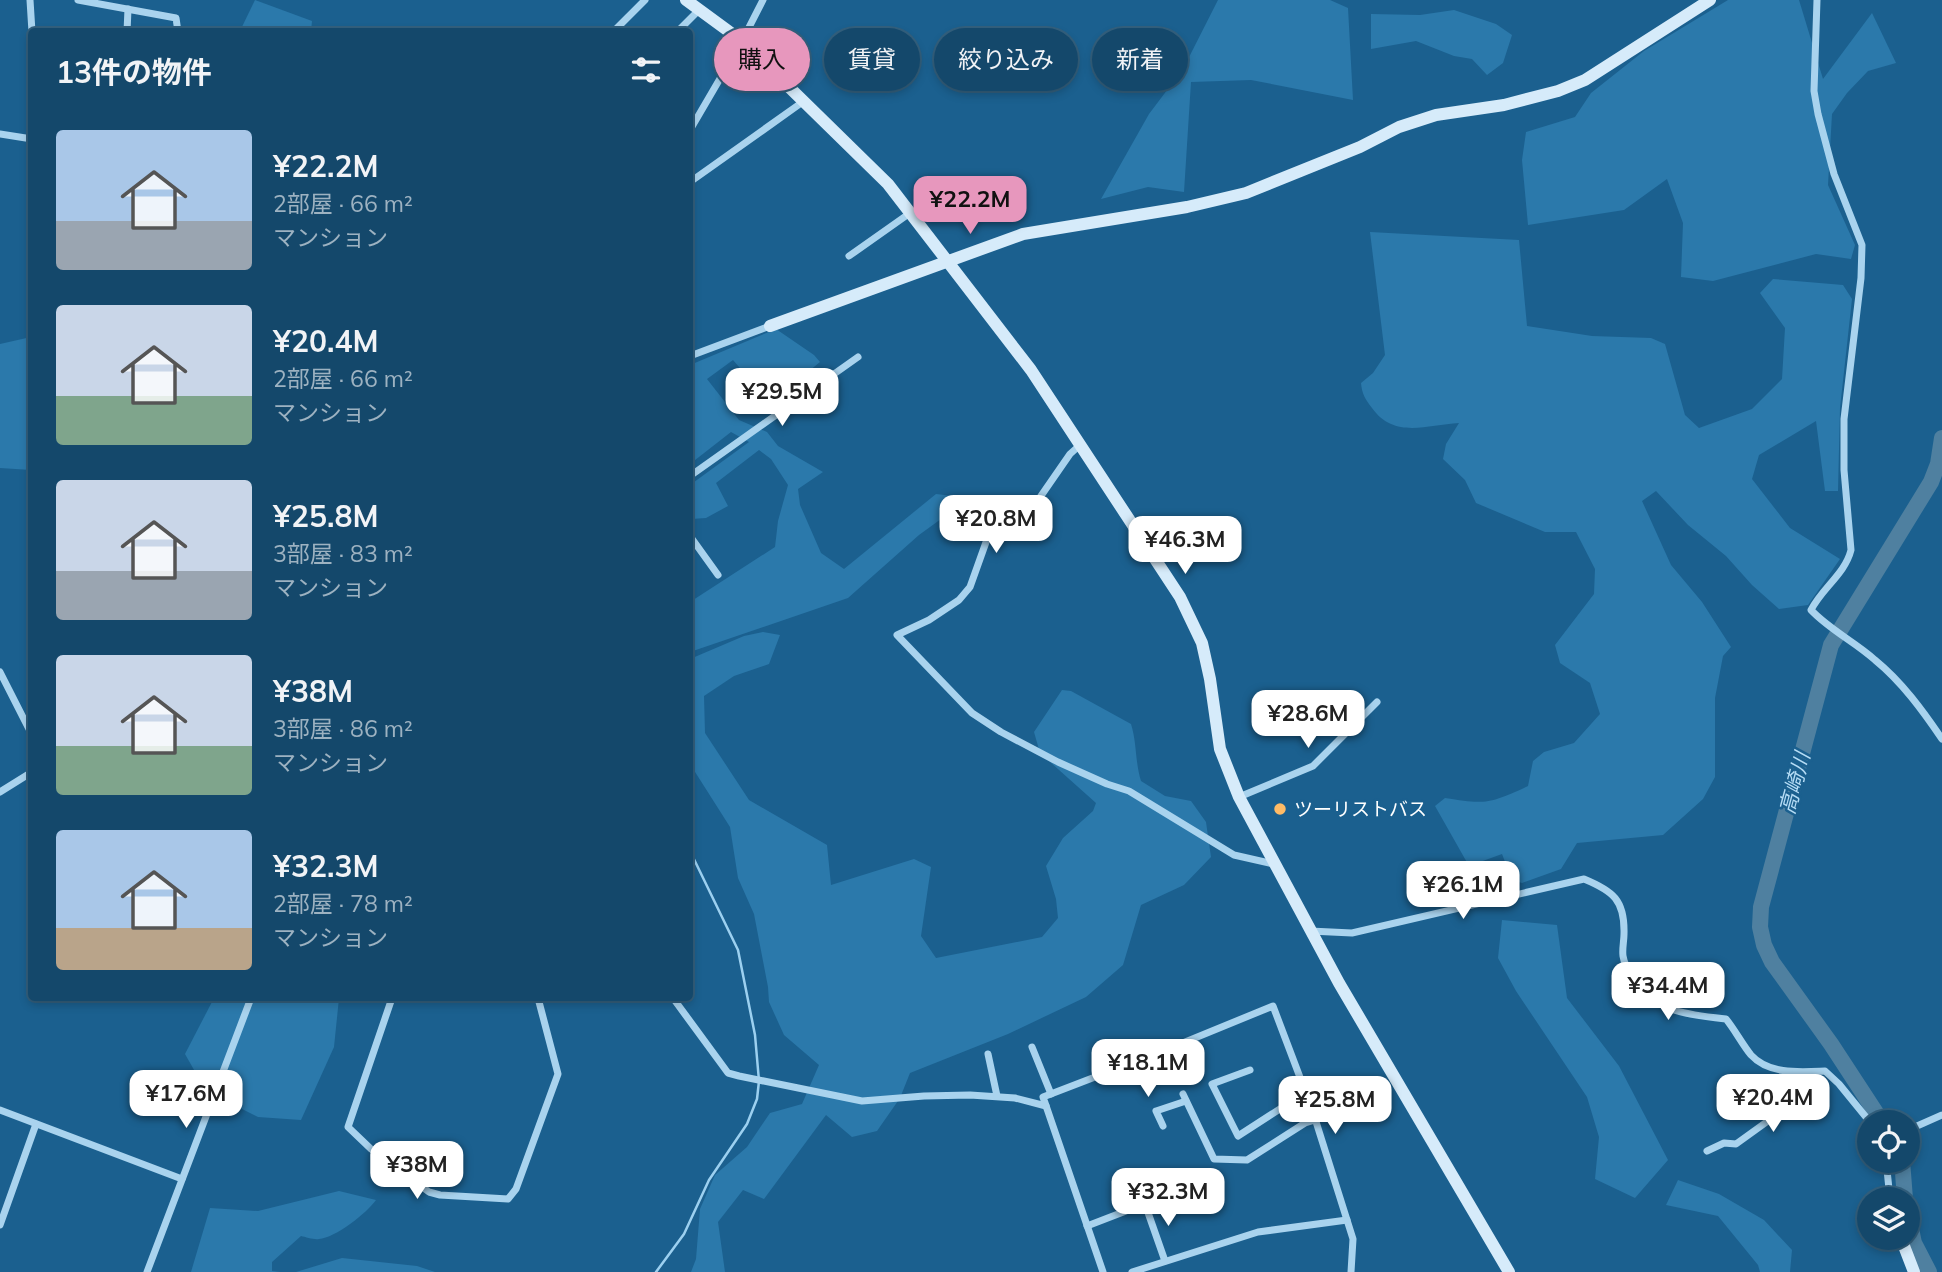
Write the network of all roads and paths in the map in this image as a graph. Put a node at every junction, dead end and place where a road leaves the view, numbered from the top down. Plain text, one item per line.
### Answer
1 (30, 0) edge
2 (78, 0) edge
3 (645, 0) edge
4 (686, 0) edge
5 (763, 0) edge
6 (1710, 0) edge
7 (1817, 0) edge
8 (128, 9) junction
9 (699, 9) junction
10 (32, 28) edge
11 (127, 28) edge
12 (177, 28) edge
13 (617, 28) edge
14 (681, 28) edge
15 (725, 28) edge
16 (749, 28) edge
17 (714, 89) edge
18 (794, 91) edge
19 (804, 101) junction
20 (693, 125) edge
21 (0, 134) edge
22 (28, 138) edge
23 (693, 180) edge
24 (910, 214) junction
25 (849, 256) dead end
26 (947, 262) junction
27 (770, 326) joint
28 (693, 355) edge
29 (858, 357) dead end
30 (1080, 445) junction
31 (693, 474) edge
32 (693, 549) edge
33 (718, 575) dead end
34 (0, 672) edge
35 (1377, 702) dead end
36 (28, 727) edge
37 (1942, 739) edge
38 (28, 774) edge
39 (0, 792) edge
40 (1239, 797) junction
41 (1275, 865) junction
42 (1310, 931) junction
43 (250, 1001) edge
44 (391, 1001) edge
45 (539, 1001) edge
46 (675, 1001) edge
47 (1032, 1047) dead end
48 (988, 1054) dead end
49 (1250, 1070) dead end
50 (1789, 1072) junction
51 (1306, 1092) junction
52 (1051, 1094) junction
53 (997, 1096) junction
54 (1046, 1106) junction
55 (0, 1110) edge
56 (1860, 1110) edge
57 (1942, 1115) edge
58 (1315, 1120) junction
59 (36, 1124) junction
60 (1920, 1125) edge
61 (1163, 1126) dead end
62 (1707, 1151) dead end
63 (182, 1179) junction
64 (1184, 1189) dead end
65 (1146, 1204) junction
66 (1347, 1220) junction
67 (0, 1225) edge
68 (1087, 1226) junction
69 (1906, 1250) edge
70 (1165, 1261) junction
71 (147, 1272) edge
72 (1103, 1272) edge
73 (1132, 1272) edge
74 (1350, 1272) edge
75 (1508, 1272) edge
76 (1914, 1272) edge

1 - 10 street
2 - 8 street
3 - 13 street
4 - 9 street
5 - 16 street
6 - 26 street
7 - 37 street
8 - 11 street
8 - 12 street
9 - 14 street
9 - 15 street
17 - 20 street
18 - 19 street
19 - 23 street
19 - 24 street
21 - 22 street
24 - 25 street
24 - 26 street
26 - 27 street
26 - 30 street
27 - 28 street
29 - 31 street
30 - 40 street
30 - 41 street
32 - 33 street
34 - 36 street
35 - 40 street
38 - 39 street
40 - 41 street
41 - 42 street
42 - 50 street
42 - 75 street
43 - 63 street
44 - 45 street
46 - 53 street
47 - 52 street
48 - 53 street
49 - 51 street
50 - 56 street
50 - 62 street
51 - 52 street
51 - 58 street
52 - 54 street
53 - 54 street
54 - 68 street
55 - 59 street
57 - 60 street
58 - 61 street
58 - 66 street
59 - 63 street
59 - 67 street
63 - 71 street
64 - 65 street
65 - 68 street
65 - 70 street
66 - 70 street
66 - 74 street
68 - 72 street
69 - 76 street
70 - 73 street

